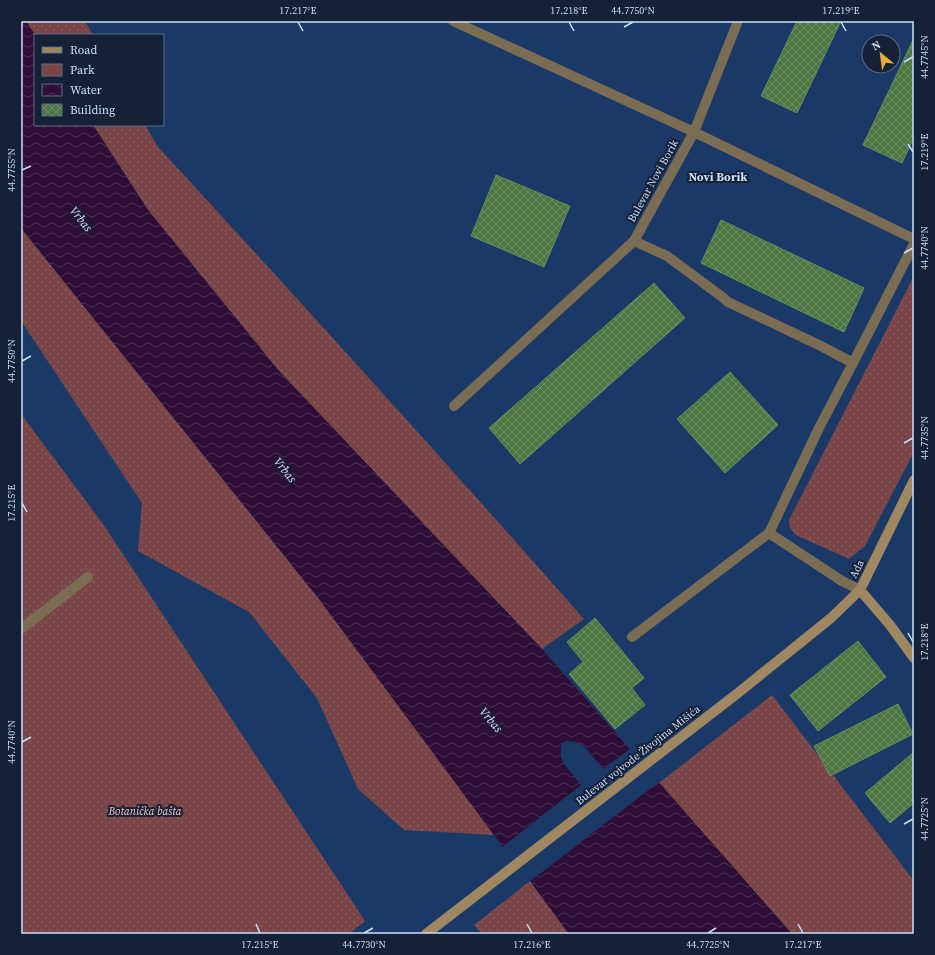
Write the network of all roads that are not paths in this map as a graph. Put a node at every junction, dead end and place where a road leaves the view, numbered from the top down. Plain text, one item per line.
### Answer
1 (453, 21) edge
2 (738, 21) edge
3 (694, 132) junction
4 (914, 240) edge
5 (634, 241) junction
6 (914, 244) edge
7 (854, 363) junction
8 (454, 406) dead end
9 (914, 480) edge
10 (769, 533) junction
11 (88, 577) dead end
12 (860, 590) junction
13 (21, 629) edge
14 (632, 637) dead end
15 (914, 658) edge
16 (426, 934) edge

1 - 3 street
2 - 3 street, Bulevar Novi Borik
3 - 4 street
3 - 5 street, Bulevar Novi Borik
5 - 7 street
5 - 8 street, Bulevar Novi Borik
6 - 7 street
7 - 10 street
9 - 12 street, Ada
10 - 12 street
10 - 14 street
11 - 13 street
12 - 15 street, Ada
12 - 16 street, Bulevar vojvode Živojina Mišića

